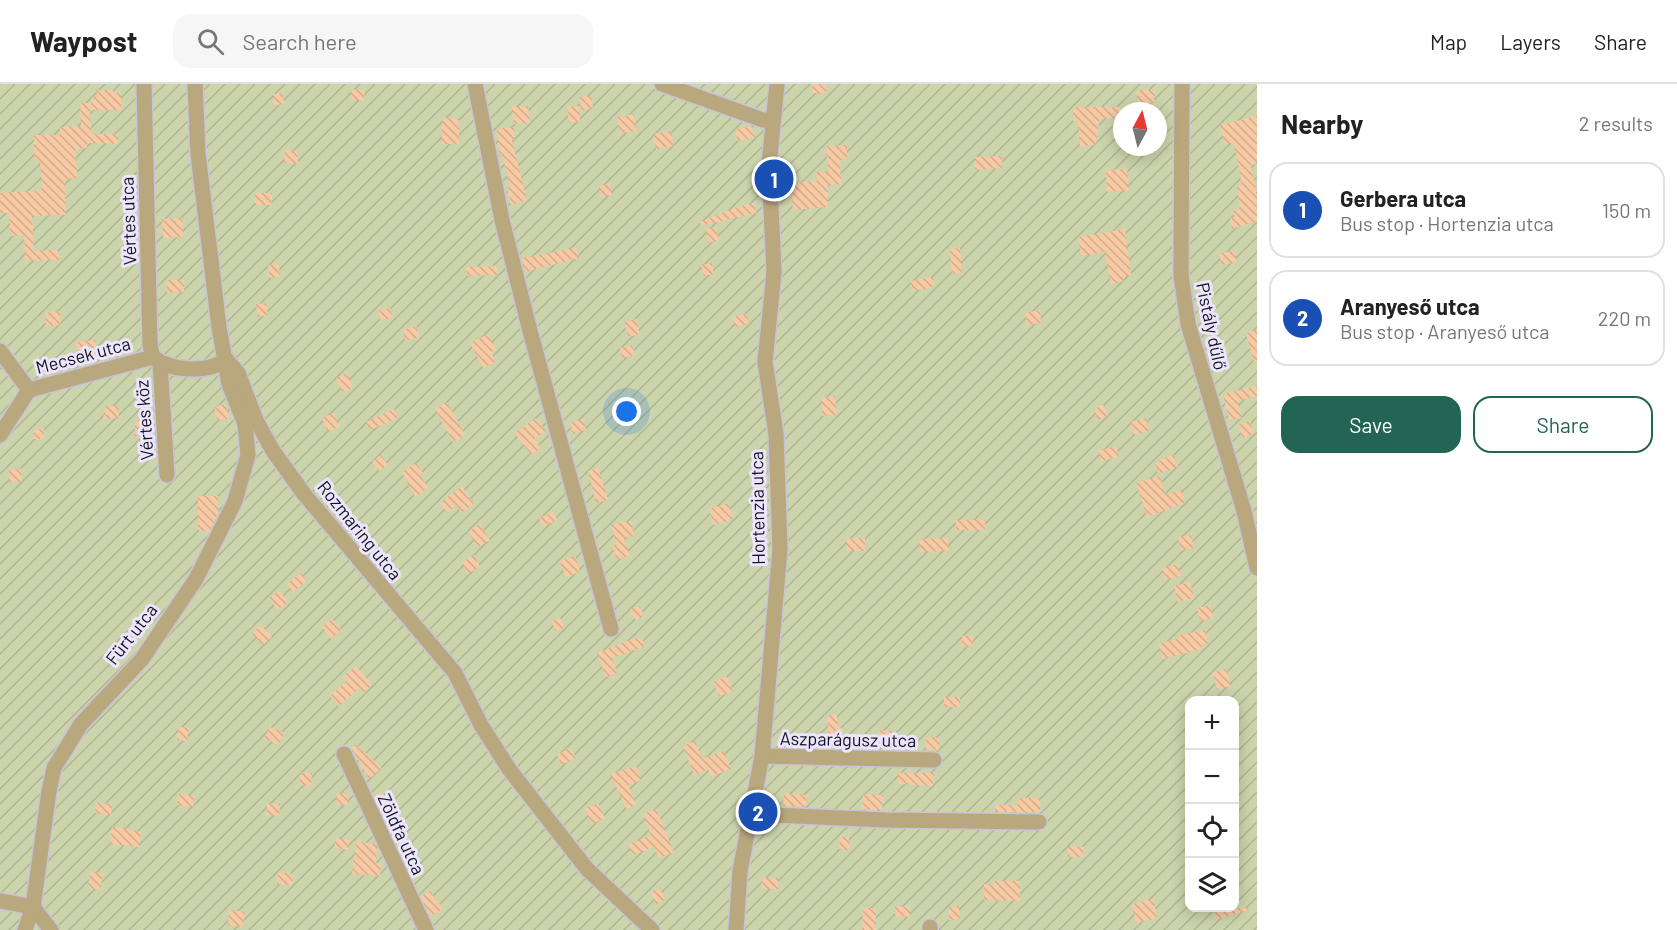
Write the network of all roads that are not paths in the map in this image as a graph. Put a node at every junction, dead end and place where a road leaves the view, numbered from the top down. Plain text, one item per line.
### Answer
1 (144, 84) edge
2 (195, 84) edge
3 (475, 84) edge
4 (662, 84) edge
5 (777, 84) edge
6 (1182, 84) edge
7 (773, 120) junction
8 (0, 351) edge
9 (226, 359) junction
10 (157, 360) junction
11 (29, 390) junction
12 (0, 435) edge
13 (167, 475) dead end
14 (1257, 568) edge
15 (611, 629) dead end
16 (344, 754) dead end
17 (762, 756) junction
18 (934, 760) dead end
19 (752, 814) junction
20 (1039, 822) dead end
21 (0, 901) edge
22 (33, 907) junction
23 (25, 930) edge
24 (51, 930) edge
25 (426, 930) edge
26 (652, 930) edge
27 (736, 930) edge

1 - 10 street, Vértes utca
2 - 9 street, Rozmaring utca
3 - 15 street
4 - 7 street
5 - 7 street, Hortenzia utca
6 - 14 street, Pistály dűlő
7 - 17 street, Hortenzia utca
8 - 11 street, Mecsek utca
9 - 10 street, Mecsek utca
9 - 22 street, Fürt utca
9 - 26 street, Rozmaring utca
10 - 11 street, Mecsek utca
10 - 13 street, Vértes köz
11 - 12 street
16 - 25 street, Zöldfa utca
17 - 18 street, Aszparágusz utca
17 - 19 street, Hortenzia utca
19 - 20 street
19 - 27 street, Hortenzia utca
21 - 22 street
22 - 23 street, Fürt utca
22 - 24 street

